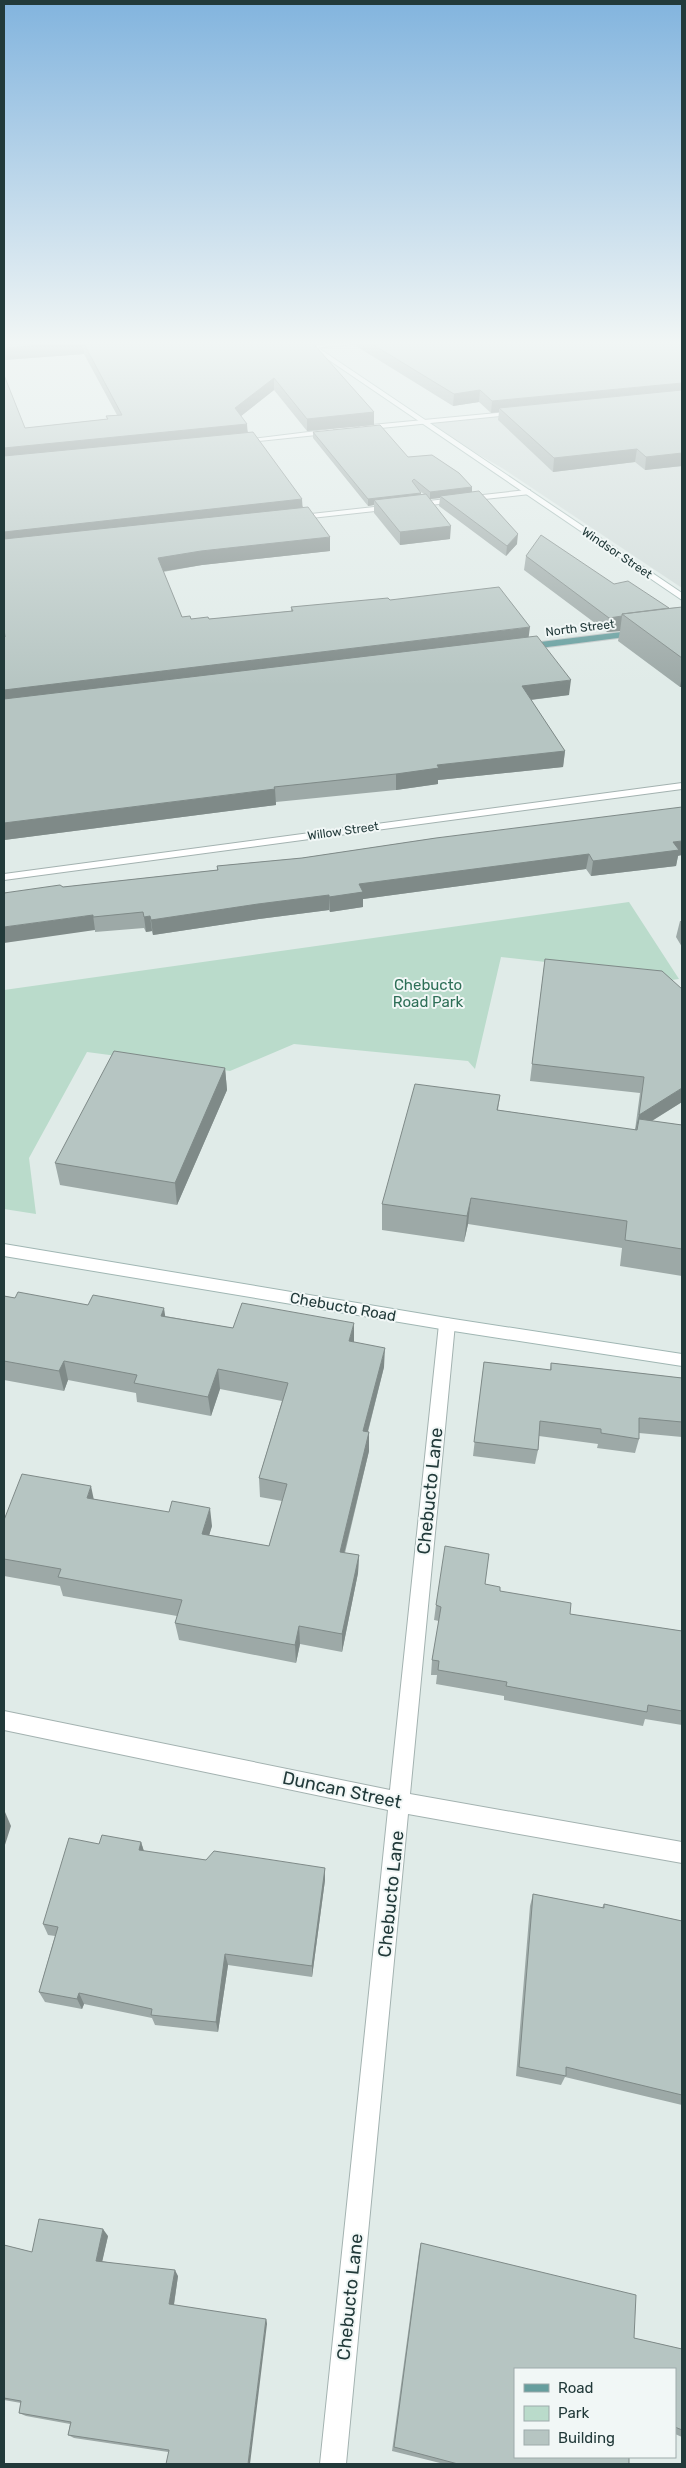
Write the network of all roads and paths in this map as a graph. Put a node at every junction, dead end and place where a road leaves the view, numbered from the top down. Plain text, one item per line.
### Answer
1 (473, 456) edge
2 (527, 492) junction
3 (280, 519) edge
4 (682, 597) edge
5 (653, 632) edge
6 (515, 648) edge
7 (682, 786) edge
8 (4, 877) edge
9 (4, 1250) edge
10 (448, 1324) junction
11 (682, 1360) edge
12 (4, 1720) edge
13 (400, 1802) junction
14 (682, 1853) edge
15 (333, 2464) edge

1 - 2 street, Windsor Street
2 - 3 street
2 - 4 street, Windsor Street
5 - 6 main road, North Street
7 - 8 street, Willow Street
9 - 10 street, Chebucto Road
10 - 11 street, Chebucto Road
10 - 13 street, Chebucto Lane
12 - 13 street, Duncan Street
13 - 14 street, Duncan Street
13 - 15 street, Chebucto Lane

